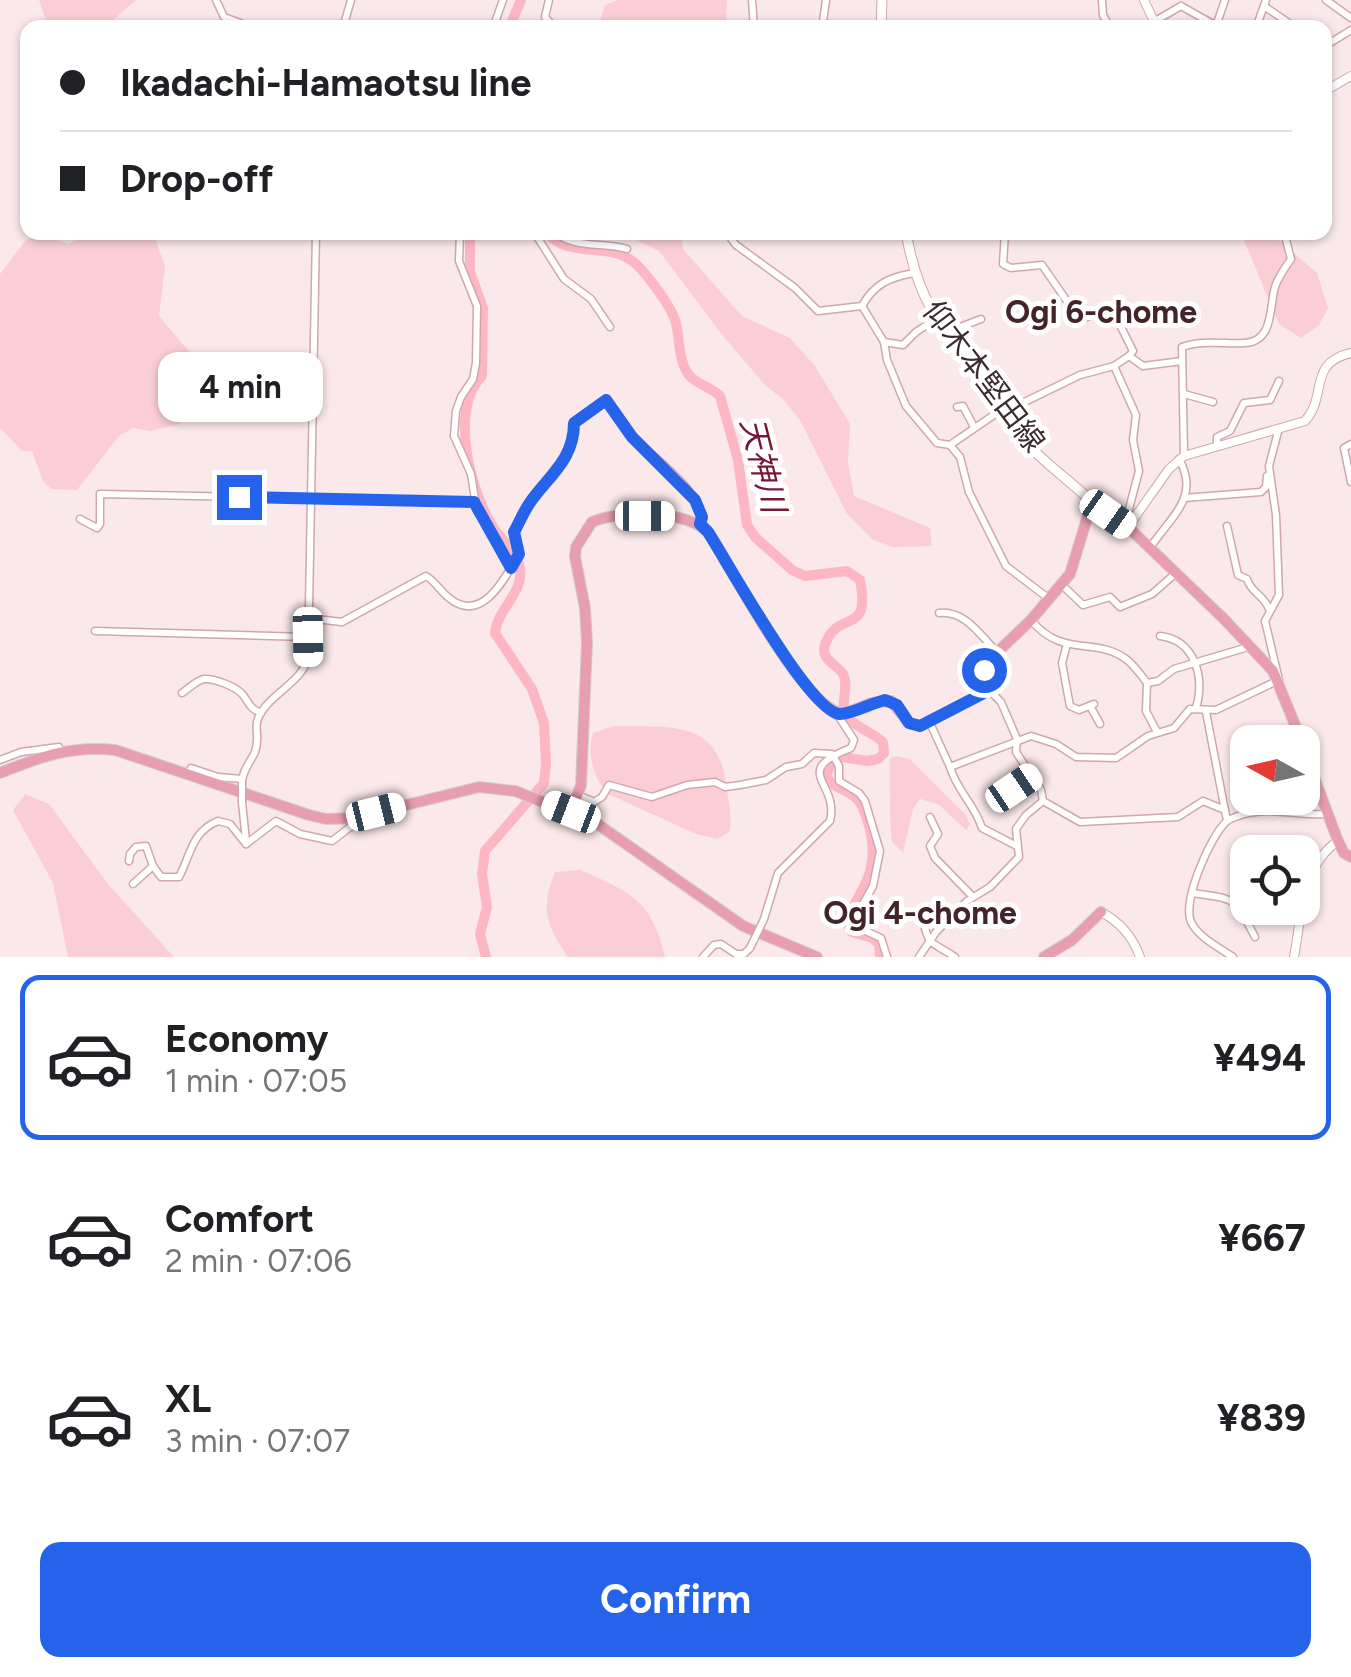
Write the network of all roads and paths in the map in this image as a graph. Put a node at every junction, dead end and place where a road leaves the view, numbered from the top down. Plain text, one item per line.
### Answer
1 (216, 0) edge
2 (1326, 0) edge
3 (1181, 3) edge
4 (1265, 3) edge
5 (1351, 18) edge
6 (232, 20) edge
7 (1158, 20) edge
8 (1208, 20) edge
9 (1286, 20) edge
10 (316, 240) edge
11 (459, 240) edge
12 (539, 240) edge
13 (567, 240) edge
14 (732, 240) edge
15 (908, 240) edge
16 (1004, 240) edge
17 (1286, 240) edge
18 (627, 250) dead end
19 (914, 273) junction
20 (862, 306) junction
21 (936, 319) junction
22 (981, 320) dead end
23 (610, 327) dead end
24 (946, 332) junction
25 (884, 342) junction
26 (1351, 353) edge
27 (1129, 356) junction
28 (1182, 361) junction
29 (1114, 366) junction
30 (1279, 381) dead end
31 (1184, 394) junction
32 (1213, 402) dead end
33 (957, 406) dead end
34 (1005, 409) junction
35 (974, 427) junction
36 (1278, 428) junction
37 (1351, 444) edge
38 (950, 446) junction
39 (1217, 446) junction
40 (1182, 457) junction
41 (1269, 472) junction
42 (1351, 482) edge
43 (309, 498) junction
44 (1184, 498) junction
45 (474, 502) junction
46 (1092, 502) junction
47 (80, 519) dead end
48 (700, 524) junction
49 (1126, 526) junction
50 (1227, 526) dead end
51 (1150, 548) junction
52 (511, 568) junction
53 (1176, 573) junction
54 (1062, 584) junction
55 (1049, 599) junction
56 (1269, 610) junction
57 (939, 612) dead end
58 (308, 618) junction
59 (1031, 620) junction
60 (95, 631) dead end
61 (1160, 636) dead end
62 (308, 637) junction
63 (1067, 644) junction
64 (1249, 646) junction
65 (997, 652) junction
66 (1198, 663) junction
67 (1279, 680) junction
68 (1147, 683) junction
69 (987, 688) junction
70 (182, 693) dead end
71 (1196, 708) junction
72 (261, 712) junction
73 (1206, 712) junction
74 (840, 714) junction
75 (930, 723) junction
76 (1100, 724) dead end
77 (1295, 725) edge
78 (1157, 732) junction
79 (1017, 744) junction
80 (60, 750) junction
81 (833, 755) junction
82 (0, 760) edge
83 (950, 767) junction
84 (0, 774) edge
85 (188, 774) junction
86 (1031, 777) junction
87 (242, 781) junction
88 (1014, 788) dead end
89 (1320, 792) edge
90 (578, 795) junction
91 (1043, 801) junction
92 (1224, 810) junction
93 (376, 812) junction
94 (571, 812) junction
95 (1328, 814) junction
96 (930, 817) dead end
97 (1227, 822) junction
98 (1338, 841) junction
99 (246, 844) junction
100 (1020, 851) junction
101 (1349, 858) edge
102 (129, 862) dead end
103 (153, 866) junction
104 (134, 884) dead end
105 (1192, 894) junction
106 (973, 897) junction
107 (1102, 912) joint
108 (921, 914) dead end
109 (1255, 937) dead end
110 (930, 944) junction
111 (703, 957) edge
112 (817, 957) edge
113 (887, 957) edge
114 (920, 957) edge
115 (955, 957) edge
116 (1044, 957) edge
117 (1140, 957) edge
118 (1234, 957) edge
119 (1294, 957) edge

1 - 6 street
2 - 5 street
3 - 7 street
3 - 8 street
4 - 9 street
10 - 43 street
11 - 45 street
12 - 23 street
13 - 18 street
14 - 20 street
15 - 19 main road, 仰木本堅田線
16 - 27 street
17 - 28 street
19 - 20 street
19 - 21 main road, 仰木本堅田線
20 - 25 street
21 - 24 main road, 仰木本堅田線
21 - 25 street
22 - 24 street
24 - 34 main road, 仰木本堅田線
25 - 38 street
26 - 36 street
27 - 28 street
27 - 29 street
28 - 31 street
29 - 34 street
29 - 49 street
30 - 39 street
31 - 32 street
31 - 40 street
33 - 35 street
34 - 35 street
34 - 46 main road, 仰木本堅田線
35 - 38 street
36 - 39 street
36 - 41 street
37 - 42 street
38 - 55 street
39 - 40 street
40 - 44 street
40 - 49 street
41 - 44 street
41 - 56 street
43 - 45 street
43 - 47 street
43 - 58 street
44 - 51 street
45 - 52 street
46 - 49 main road
46 - 54 main road
48 - 52 street
48 - 74 main road
48 - 90 main road
49 - 51 main road
50 - 56 street
51 - 53 main road
52 - 58 street
53 - 54 street
53 - 64 main road
54 - 55 main road
55 - 59 main road
56 - 67 street
57 - 65 street
58 - 62 street
59 - 63 street
59 - 65 main road
60 - 62 street
61 - 66 street
62 - 72 street
63 - 68 street
63 - 76 street
64 - 66 street
64 - 67 main road
65 - 69 main road
66 - 68 street
66 - 71 street
67 - 73 street
67 - 77 main road
68 - 78 street
69 - 75 main road
69 - 79 street
70 - 72 street
71 - 73 street
71 - 78 street
72 - 87 street
73 - 92 street
74 - 75 main road
74 - 81 street
75 - 83 street
78 - 79 street
79 - 83 street
79 - 86 street
80 - 82 street
80 - 84 main road
80 - 85 main road
81 - 90 street
81 - 111 street, bridge
81 - 113 street
83 - 100 street
85 - 87 street
85 - 93 main road
86 - 88 street
86 - 91 street
87 - 99 street, bridge
89 - 95 main road
90 - 94 main road
91 - 92 street
91 - 100 street
92 - 97 street
93 - 94 main road
93 - 99 street
94 - 112 main road
95 - 97 street
95 - 98 main road
96 - 106 street
97 - 105 street
98 - 101 main road
98 - 119 street
99 - 103 street
100 - 106 street
102 - 103 street
103 - 104 street
105 - 109 street
105 - 118 street
106 - 110 street
107 - 116 main road
107 - 117 street
108 - 110 street
110 - 114 street
110 - 115 street

